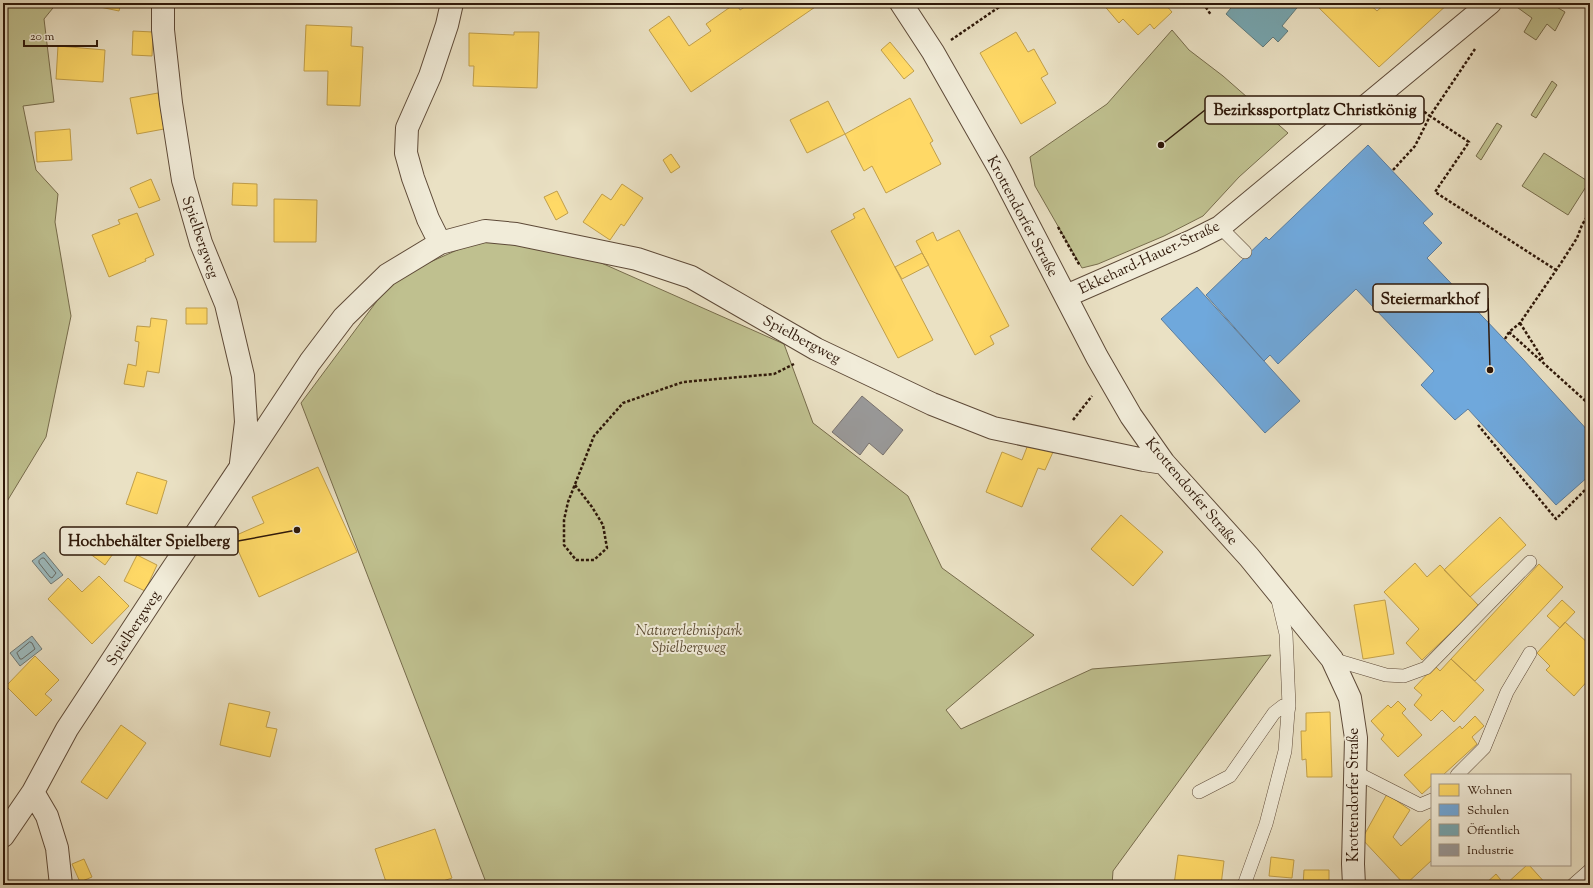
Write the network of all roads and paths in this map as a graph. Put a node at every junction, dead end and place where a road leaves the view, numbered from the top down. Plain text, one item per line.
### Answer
1 (163, 3) edge
2 (452, 3) edge
3 (900, 3) edge
4 (1005, 3) edge
5 (1203, 3) edge
6 (1490, 3) edge
7 (1211, 15) dead end
8 (947, 34) dead end
9 (951, 40) junction
10 (954, 45) dead end
11 (1475, 49) dead end
12 (933, 52) junction
13 (1389, 88) junction
14 (1430, 116) junction
15 (1393, 170) dead end
16 (1590, 212) edge
17 (1054, 220) dead end
18 (1220, 227) junction
19 (440, 243) junction
20 (1245, 252) dead end
21 (1082, 268) dead end
22 (1556, 270) junction
23 (1066, 296) junction
24 (1520, 323) junction
25 (1509, 332) junction
26 (1505, 339) dead end
27 (798, 362) dead end
28 (1546, 365) junction
29 (1106, 373) junction
30 (1590, 405) edge
31 (1478, 425) dead end
32 (1054, 440) junction
33 (1164, 462) junction
34 (240, 468) junction
35 (575, 485) junction
36 (1590, 485) edge
37 (1530, 562) dead end
38 (1275, 588) junction
39 (1530, 653) dead end
40 (1332, 659) junction
41 (1289, 706) junction
42 (1355, 772) junction
43 (1459, 774) edge
44 (32, 792) junction
45 (1199, 792) dead end
46 (1431, 800) edge
47 (3, 836) edge
48 (1590, 870) edge
49 (61, 885) edge
50 (1244, 885) edge
51 (1354, 885) edge
52 (1573, 885) edge

1 - 34 street, Spielbergweg
2 - 19 street
3 - 12 street, Krottendorfer Straße
4 - 9 path
5 - 7 path
6 - 13 street, Ekkehard-Hauer-Straße
8 - 9 path
9 - 10 path
9 - 12 path
11 - 14 path
12 - 23 street, Krottendorfer Straße
13 - 14 path
13 - 18 street, Ekkehard-Hauer-Straße
14 - 15 path
14 - 22 path
16 - 22 path
17 - 21 path
18 - 20 lane
18 - 23 street, Ekkehard-Hauer-Straße
19 - 32 street, Spielbergweg
19 - 34 street, Spielbergweg
22 - 24 path
23 - 29 street, Krottendorfer Straße
24 - 25 path
24 - 28 path
25 - 26 path
25 - 28 path
27 - 35 path
28 - 30 path
29 - 32 path
29 - 33 street, Krottendorfer Straße
31 - 36 path
32 - 33 street, Spielbergweg
33 - 38 street, Krottendorfer Straße
34 - 44 street, Spielbergweg
35 - 35 path
37 - 40 lane
38 - 40 street, Krottendorfer Straße
38 - 41 lane
39 - 43 lane
40 - 42 street, Krottendorfer Straße
41 - 45 lane
41 - 50 lane
42 - 46 lane
42 - 51 street, Krottendorfer Straße
44 - 47 street, Spielbergweg
44 - 49 street
48 - 52 lane

